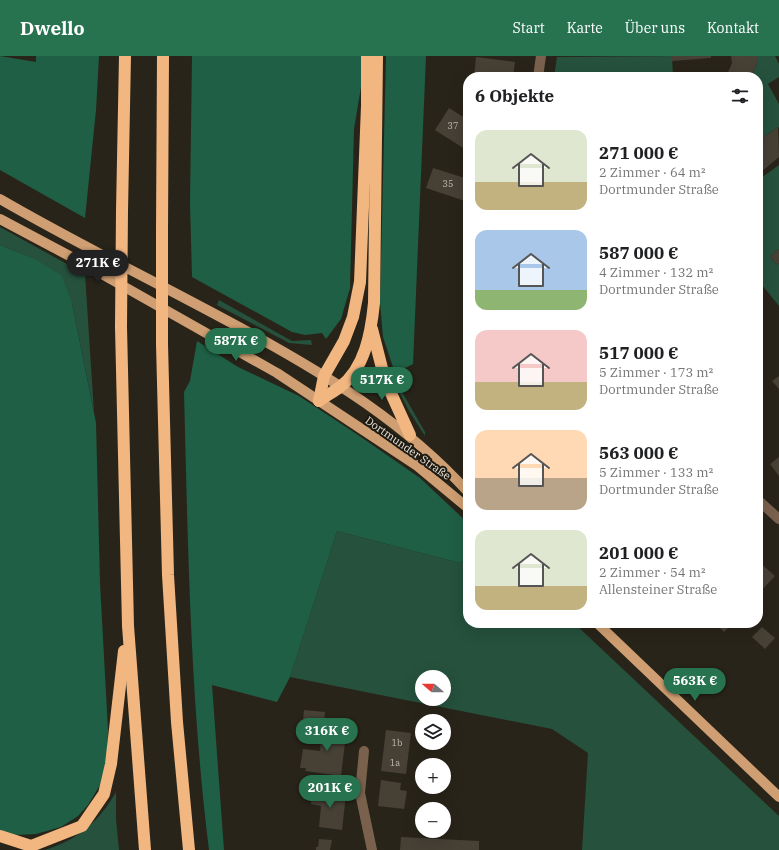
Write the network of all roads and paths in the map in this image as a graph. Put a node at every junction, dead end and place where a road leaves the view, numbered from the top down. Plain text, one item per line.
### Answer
1 (125, 56) edge
2 (163, 56) edge
3 (367, 56) edge
4 (377, 56) edge
5 (541, 56) edge
6 (539, 72) edge
7 (0, 199) edge
8 (0, 219) edge
9 (372, 329) junction
10 (324, 376) junction
11 (341, 387) junction
12 (319, 401) junction
13 (410, 435) junction
14 (463, 487) edge
15 (463, 504) edge
16 (763, 505) edge
17 (779, 519) edge
18 (128, 626) junction
19 (602, 628) edge
20 (364, 751) dead end
21 (779, 797) edge
22 (0, 836) edge
23 (145, 850) edge
24 (189, 850) edge
25 (372, 850) edge

1 - 18 highway, bridge
2 - 24 highway, bridge
3 - 10 highway
4 - 9 highway
5 - 6 street
7 - 10 main road, Dortmunder Straße
8 - 12 main road, Dortmunder Straße
9 - 11 highway
9 - 13 highway
10 - 11 main road, Dortmunder Straße
10 - 12 highway
11 - 12 highway
11 - 13 main road, Dortmunder Straße
12 - 15 main road, Dortmunder Straße
13 - 14 main road, Dortmunder Straße
16 - 17 street
18 - 22 highway
18 - 23 highway
19 - 21 main road
20 - 25 street

